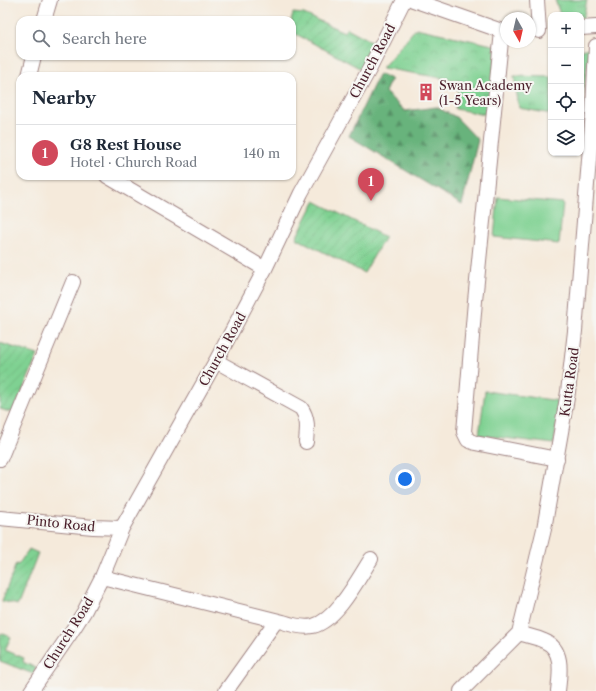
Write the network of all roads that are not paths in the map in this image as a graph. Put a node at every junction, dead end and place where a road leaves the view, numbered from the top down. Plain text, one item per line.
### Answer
1 (50, 0) edge
2 (404, 0) edge
3 (413, 0) edge
4 (537, 0) edge
5 (45, 16) edge
6 (596, 27) edge
7 (584, 28) edge
8 (500, 30) edge
9 (540, 31) edge
10 (596, 46) edge
11 (502, 48) edge
12 (33, 60) edge
13 (29, 72) edge
14 (119, 180) edge
15 (265, 269) junction
16 (73, 282) dead end
17 (216, 361) junction
18 (306, 442) dead end
19 (0, 459) edge
20 (557, 459) junction
21 (0, 518) edge
22 (122, 528) junction
23 (371, 559) dead end
24 (102, 577) junction
25 (276, 621) junction
26 (519, 633) junction
27 (31, 691) edge
28 (226, 691) edge
29 (462, 691) edge
30 (558, 691) edge

1 - 5 street
2 - 15 street, Church Road
3 - 8 street
4 - 9 street
6 - 7 street
10 - 20 street, Kutta Road
11 - 20 street
12 - 13 street
14 - 15 street
15 - 17 street, Church Road
16 - 19 street
17 - 18 street
17 - 22 street, Church Road
20 - 26 street, Kutta Road
21 - 22 street, Pinto Road
22 - 24 street, Church Road
23 - 25 street
24 - 25 street
24 - 27 street, Church Road
25 - 28 street
26 - 29 street
26 - 30 street

